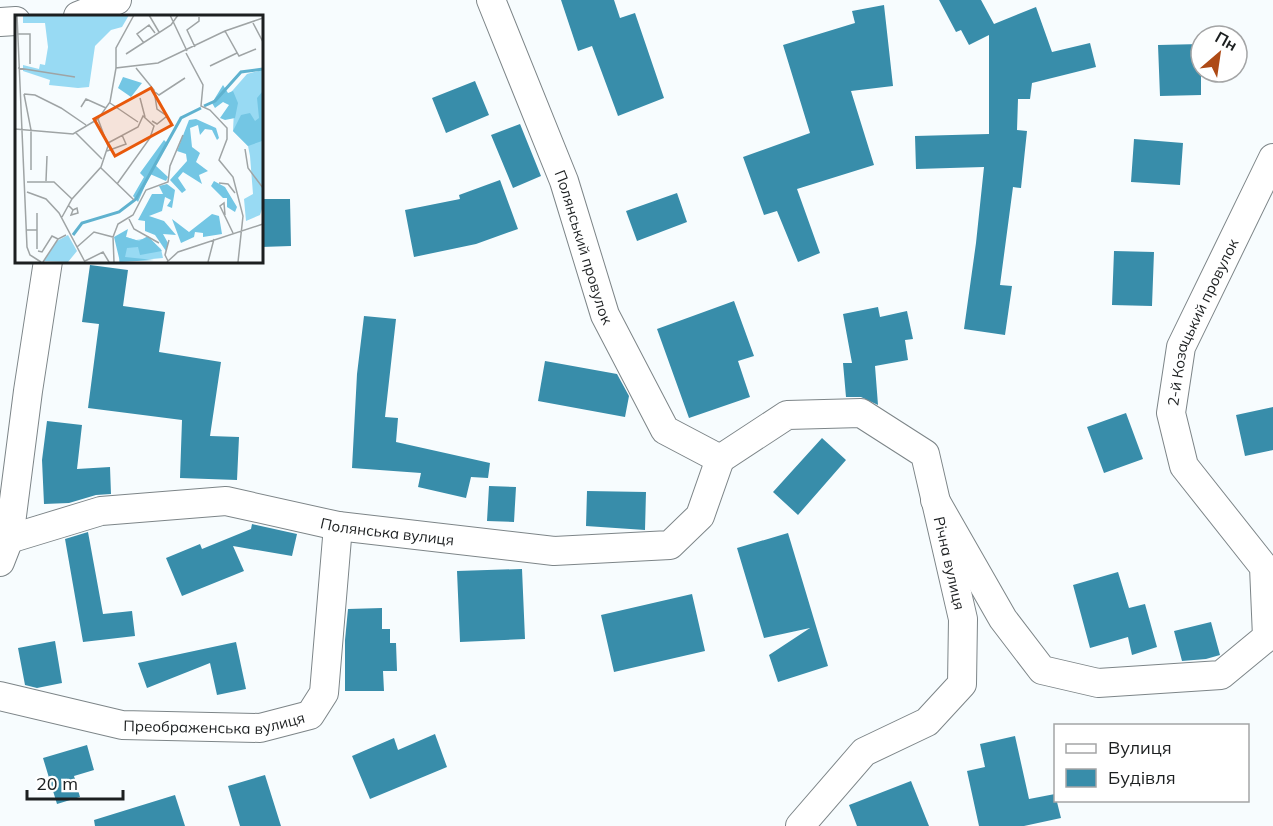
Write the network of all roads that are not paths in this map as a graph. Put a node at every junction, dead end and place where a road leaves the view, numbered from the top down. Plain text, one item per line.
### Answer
1 (117, 0) edge
2 (491, 0) edge
3 (80, 15) edge
4 (15, 21) edge
5 (0, 22) edge
6 (1273, 158) edge
7 (48, 262) edge
8 (720, 459) junction
9 (935, 500) junction
10 (338, 526) junction
11 (4, 550) edge
12 (0, 696) edge
13 (800, 826) edge

1 - 3 street
2 - 8 street, Полянський провулок
4 - 5 street
6 - 9 street, 2-й Козацький провулок
7 - 11 street
8 - 9 street, Річна вулиця
8 - 10 street, Полянська вулиця
9 - 13 street, Річна вулиця
10 - 11 street, Полянська вулиця
10 - 12 street, Преображенська вулиця

